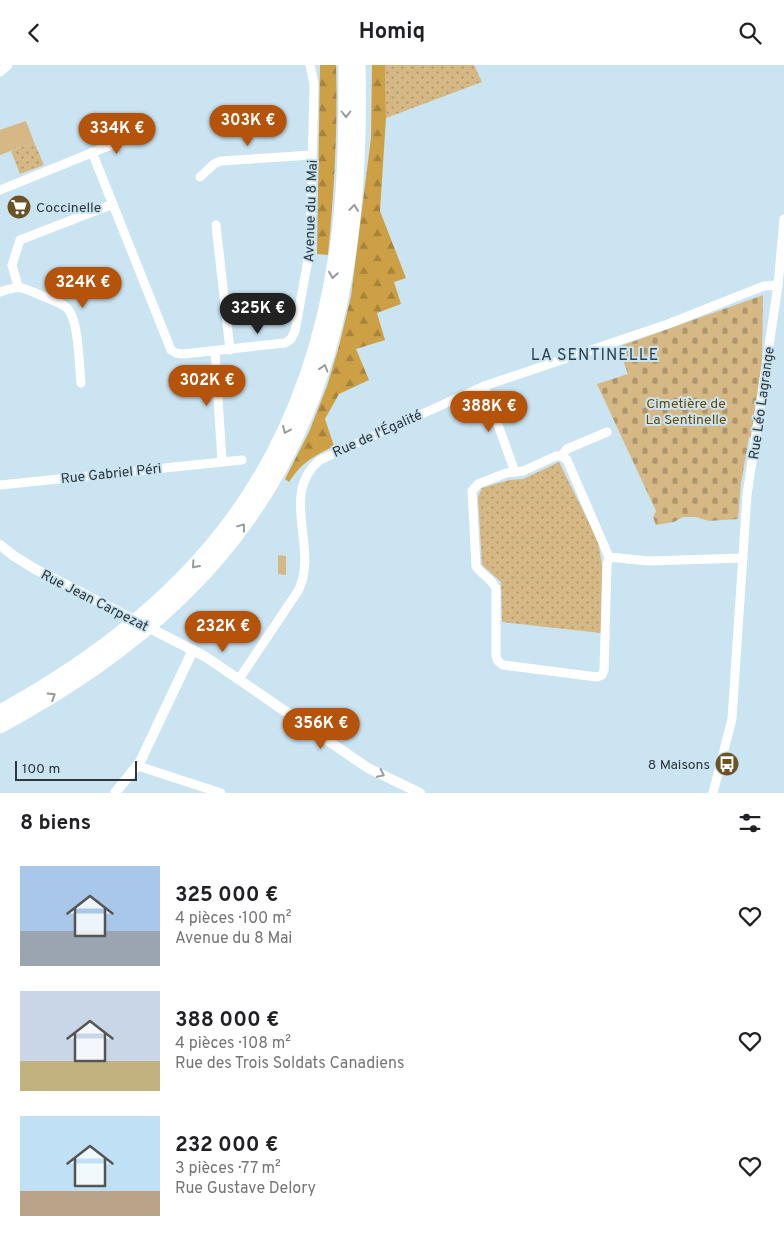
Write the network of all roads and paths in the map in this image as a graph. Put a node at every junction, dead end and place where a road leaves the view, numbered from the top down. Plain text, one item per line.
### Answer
1 (8, 65) edge
2 (310, 65) edge
3 (346, 65) edge
4 (360, 65) edge
5 (0, 72) edge
6 (132, 136) dead end
7 (92, 152) junction
8 (312, 155) junction
9 (200, 177) dead end
10 (0, 190) edge
11 (113, 204) junction
12 (784, 219) edge
13 (216, 225) dead end
14 (780, 282) edge
15 (18, 287) junction
16 (0, 292) edge
17 (230, 350) junction
18 (215, 351) junction
19 (81, 383) dead end
20 (484, 386) junction
21 (607, 432) dead end
22 (561, 456) junction
23 (242, 460) dead end
24 (222, 461) junction
25 (515, 472) junction
26 (0, 485) edge
27 (0, 545) edge
28 (609, 557) junction
29 (743, 558) junction
30 (162, 606) junction
31 (120, 642) junction
32 (193, 650) junction
33 (239, 679) junction
34 (0, 712) edge
35 (0, 726) edge
36 (138, 766) junction
37 (115, 793) edge
38 (221, 793) edge
39 (420, 793) edge
40 (714, 793) edge

1 - 5 street
2 - 8 street, Avenue du 8 Mai
3 -> 30 highway
30 -> 4 highway
6 - 7 street
7 - 10 street
7 - 11 street, Avenue du 8 Mai
8 - 9 street
8 - 17 street, Avenue du 8 Mai
11 - 15 street
11 - 18 street, Avenue du 8 Mai
12 - 14 street, Rue Léo Lagrange
13 - 17 street
14 - 20 street, Rue de l'Égalité
14 - 29 street, Rue Léo Lagrange
15 - 16 street
15 - 19 street
17 - 18 street, Avenue du 8 Mai
18 - 24 street
20 - 25 street
20 - 33 street, Rue de l'Égalité
21 - 22 street
22 - 25 street
22 - 28 street
23 - 24 street, Rue Gabriel Péri
24 - 26 street, Rue Gabriel Péri
25 - 28 street
27 - 32 street, Rue Jean Carpezat
28 - 29 street
29 - 40 street, Rue Léo Lagrange
30 - 31 highway
31 - 34 highway
35 -> 31 highway
32 - 33 street, Rue Jean Carpezat
32 - 36 street
33 -> 39 street, Rue Jean Carpezat
36 - 37 street
36 - 38 street

